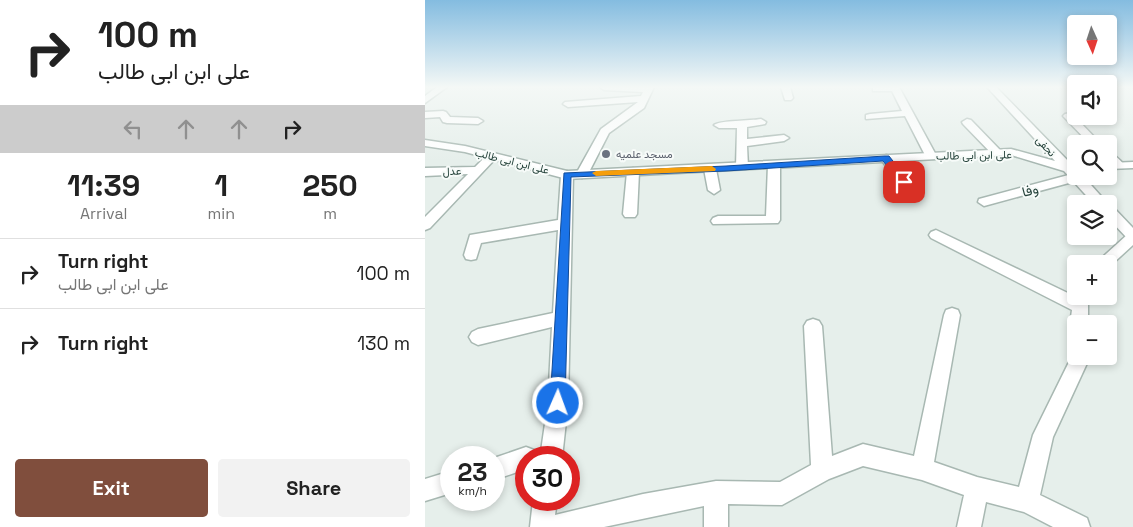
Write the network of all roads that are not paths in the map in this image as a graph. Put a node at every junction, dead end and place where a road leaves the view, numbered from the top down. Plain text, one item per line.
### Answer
1 (633, 112) edge
2 (1014, 112) edge
3 (907, 113) joint
4 (425, 114) edge
5 (870, 117) dead end
6 (478, 121) dead end
7 (761, 122) dead end
8 (967, 122) dead end
9 (719, 125) dead end
10 (743, 125) junction
11 (1077, 125) edge
12 (1088, 135) edge
13 (784, 138) dead end
14 (425, 143) edge
15 (742, 144) junction
16 (997, 153) junction
17 (930, 155) junction
18 (492, 156) junction
19 (885, 158) junction
20 (774, 165) junction
21 (1067, 165) edge
22 (1133, 165) edge
23 (1117, 166) edge
24 (742, 167) junction
25 (710, 169) junction
26 (1067, 169) edge
27 (478, 170) junction
28 (425, 172) edge
29 (633, 172) junction
30 (1067, 173) edge
31 (575, 174) junction
32 (904, 182) dead end
33 (1085, 185) edge
34 (714, 190) dead end
35 (1094, 195) edge
36 (985, 202) dead end
37 (630, 214) dead end
38 (1117, 220) edge
39 (718, 221) dead end
40 (565, 224) junction
41 (425, 225) edge
42 (936, 235) dead end
43 (1133, 237) edge
44 (471, 255) dead end
45 (1112, 255) edge
46 (1067, 295) edge
47 (952, 315) dead end
48 (561, 318) junction
49 (813, 326) dead end
50 (478, 337) dead end
51 (1077, 365) edge
52 (552, 446) edge
53 (922, 469) junction
54 (822, 471) junction
55 (440, 485) edge
56 (977, 488) junction
57 (425, 490) edge
58 (716, 492) junction
59 (1027, 501) junction
60 (543, 511) edge
61 (541, 527) edge
62 (554, 527) edge
63 (716, 527) edge
64 (969, 527) edge
65 (1078, 527) edge

1 - 31 street
2 - 21 street, نجفی
3 - 5 street
3 - 17 street
4 - 6 street
7 - 10 street
8 - 16 street
9 - 10 street
10 - 15 street
11 - 12 street
13 - 15 street
14 - 18 street, علی ابن ابی طالب
15 - 24 street
16 - 17 street, علی ابن ابی طالب
16 - 26 street, علی ابن ابی طالب
17 - 19 street, علی ابن ابی طالب
18 - 27 street
18 - 31 street, علی ابن ابی طالب
19 - 20 street, علی ابن ابی طالب
19 - 32 street
20 - 24 street, علی ابن ابی طالب
20 - 39 street
22 - 23 street
24 - 25 street, علی ابن ابی طالب
25 - 29 street, علی ابن ابی طالب
25 - 34 street
27 - 28 street, عدل
27 - 41 street
29 - 31 street, علی ابن ابی طالب
29 - 37 street
30 - 36 street, وفا
31 - 40 street
33 - 35 street, نجفی
38 - 43 street
40 - 44 street
40 - 48 street
42 - 46 street
43 - 45 street
47 - 53 street
48 - 50 street
48 - 52 street
49 - 54 street
51 - 59 street
53 - 54 street
53 - 56 street
54 - 58 street
55 - 57 street
56 - 59 street
56 - 64 street
58 - 62 street
58 - 63 street
59 - 65 street
60 - 61 street

